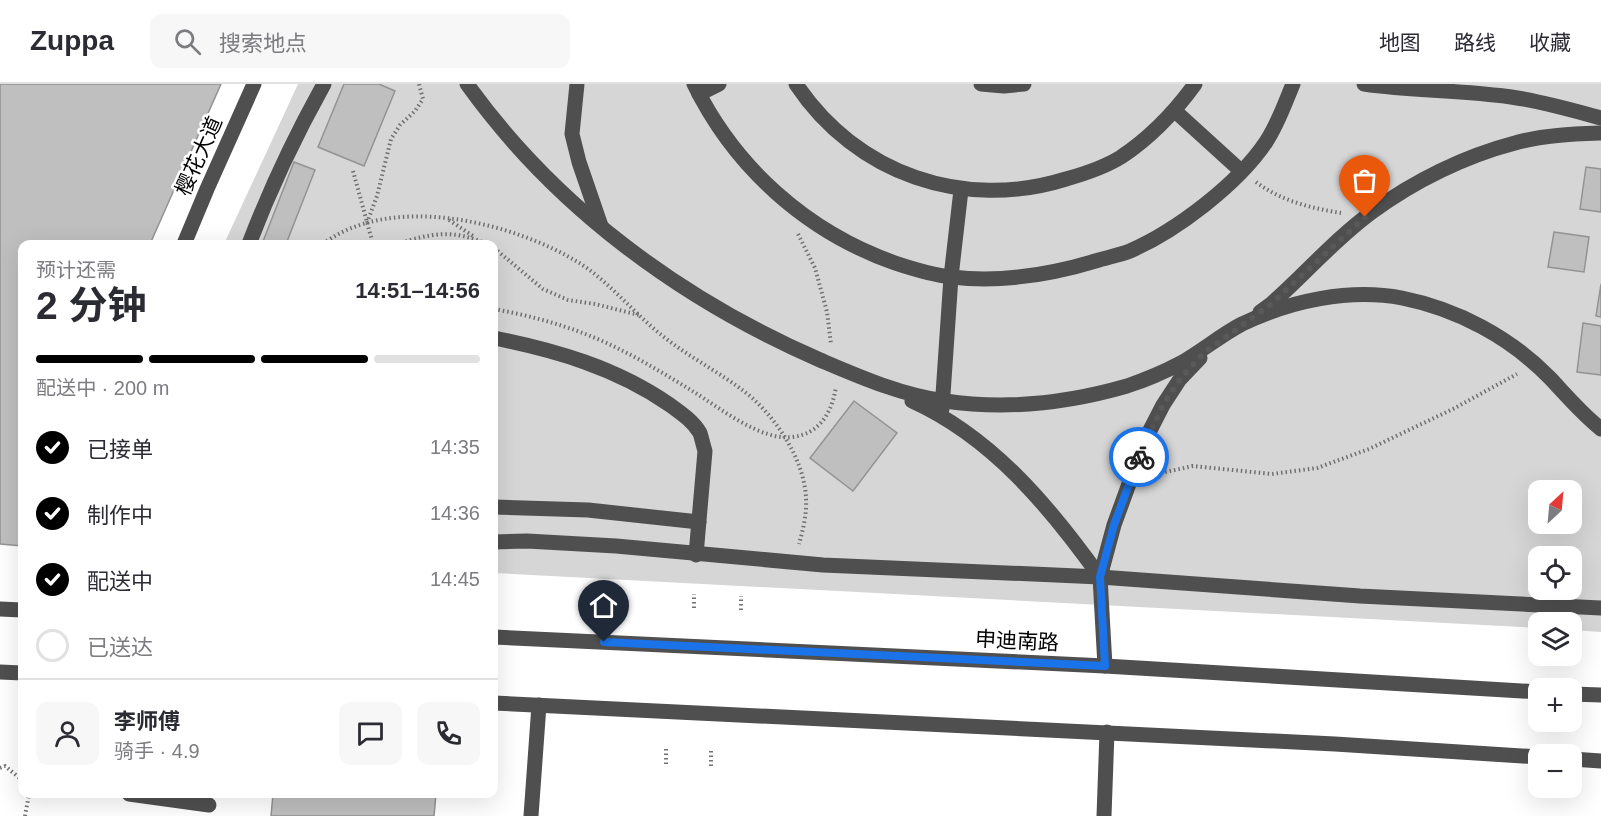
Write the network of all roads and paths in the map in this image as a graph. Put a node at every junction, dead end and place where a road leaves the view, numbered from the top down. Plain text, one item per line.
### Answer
1 (254, 84) edge
2 (324, 84) edge
3 (419, 84) edge
4 (467, 84) edge
5 (576, 84) edge
6 (719, 84) edge
7 (796, 84) edge
8 (981, 84) edge
9 (1024, 84) edge
10 (1195, 84) edge
11 (1293, 84) edge
12 (1364, 84) edge
13 (697, 89) edge
14 (1175, 111) junction
15 (1601, 118) edge
16 (1601, 133) edge
17 (353, 171) dead end
18 (1241, 171) junction
19 (961, 190) junction
20 (1365, 217) junction
21 (449, 219) junction
22 (367, 224) junction
23 (603, 228) junction
24 (795, 229) dead end
25 (186, 240) edge
26 (251, 240) edge
27 (334, 240) edge
28 (372, 240) edge
29 (410, 240) edge
30 (477, 240) edge
31 (479, 240) edge
32 (498, 251) edge
33 (951, 277) junction
34 (498, 310) edge
35 (640, 315) junction
36 (1241, 325) junction
37 (498, 339) edge
38 (1535, 365) junction
39 (834, 366) junction
40 (942, 408) junction
41 (1601, 429) edge
42 (785, 436) junction
43 (1131, 480) junction
44 (498, 507) edge
45 (699, 522) junction
46 (498, 542) edge
47 (696, 555) junction
48 (793, 563) junction
49 (1100, 577) junction
50 (694, 594) dead end
51 (741, 596) dead end
52 (694, 608) dead end
53 (1601, 608) edge
54 (0, 609) edge
55 (18, 610) edge
56 (741, 610) dead end
57 (498, 637) edge
58 (1105, 666) junction
59 (0, 672) edge
60 (18, 673) edge
61 (1528, 691) edge
62 (1582, 694) edge
63 (1601, 695) edge
64 (498, 703) edge
65 (539, 705) junction
66 (1107, 732) junction
67 (666, 747) dead end
68 (711, 748) dead end
69 (1528, 756) edge
70 (1582, 760) edge
71 (1601, 761) edge
72 (666, 764) dead end
73 (711, 766) dead end
74 (0, 768) edge
75 (18, 777) edge
76 (28, 798) edge
77 (158, 798) edge
78 (209, 805) edge
79 (25, 816) edge
80 (531, 816) edge
81 (1104, 816) edge

1 - 25 street, 樱花大道
2 - 26 street
3 - 22 path
4 - 23 street
5 - 23 street
6 - 13 street
7 - 19 street
8 - 9 street
10 - 14 street
11 - 18 street
12 - 15 street
13 - 33 street
14 - 18 street
14 - 19 street
16 - 20 street
17 - 22 path
18 - 20 path
18 - 33 street
19 - 33 street
20 - 36 street
21 - 22 path
21 - 31 path
21 - 35 path
22 - 27 path
22 - 28 path
23 - 39 street
24 - 39 path
29 - 30 path
32 - 35 path
33 - 40 street
34 - 42 path
35 - 42 path
36 - 38 street
36 - 40 street
36 - 43 street
37 - 45 street
38 - 41 street
38 - 43 path
39 - 40 street
39 - 42 path
40 - 49 street
42 - 48 path
43 - 49 street
44 - 45 street
45 - 47 street
46 - 47 street
47 - 48 street
48 - 49 street
49 - 53 street
49 - 58 street
50 - 52 path
51 - 56 path
54 - 55 street
57 - 58 street, 申迪南路
58 - 61 street, 申迪南路
59 - 60 street
62 - 63 street
64 - 65 street
65 - 66 street
65 - 80 street
66 - 69 street
66 - 81 street
67 - 72 path
68 - 73 path
70 - 71 street
74 - 75 path
76 - 79 path
77 - 78 street

